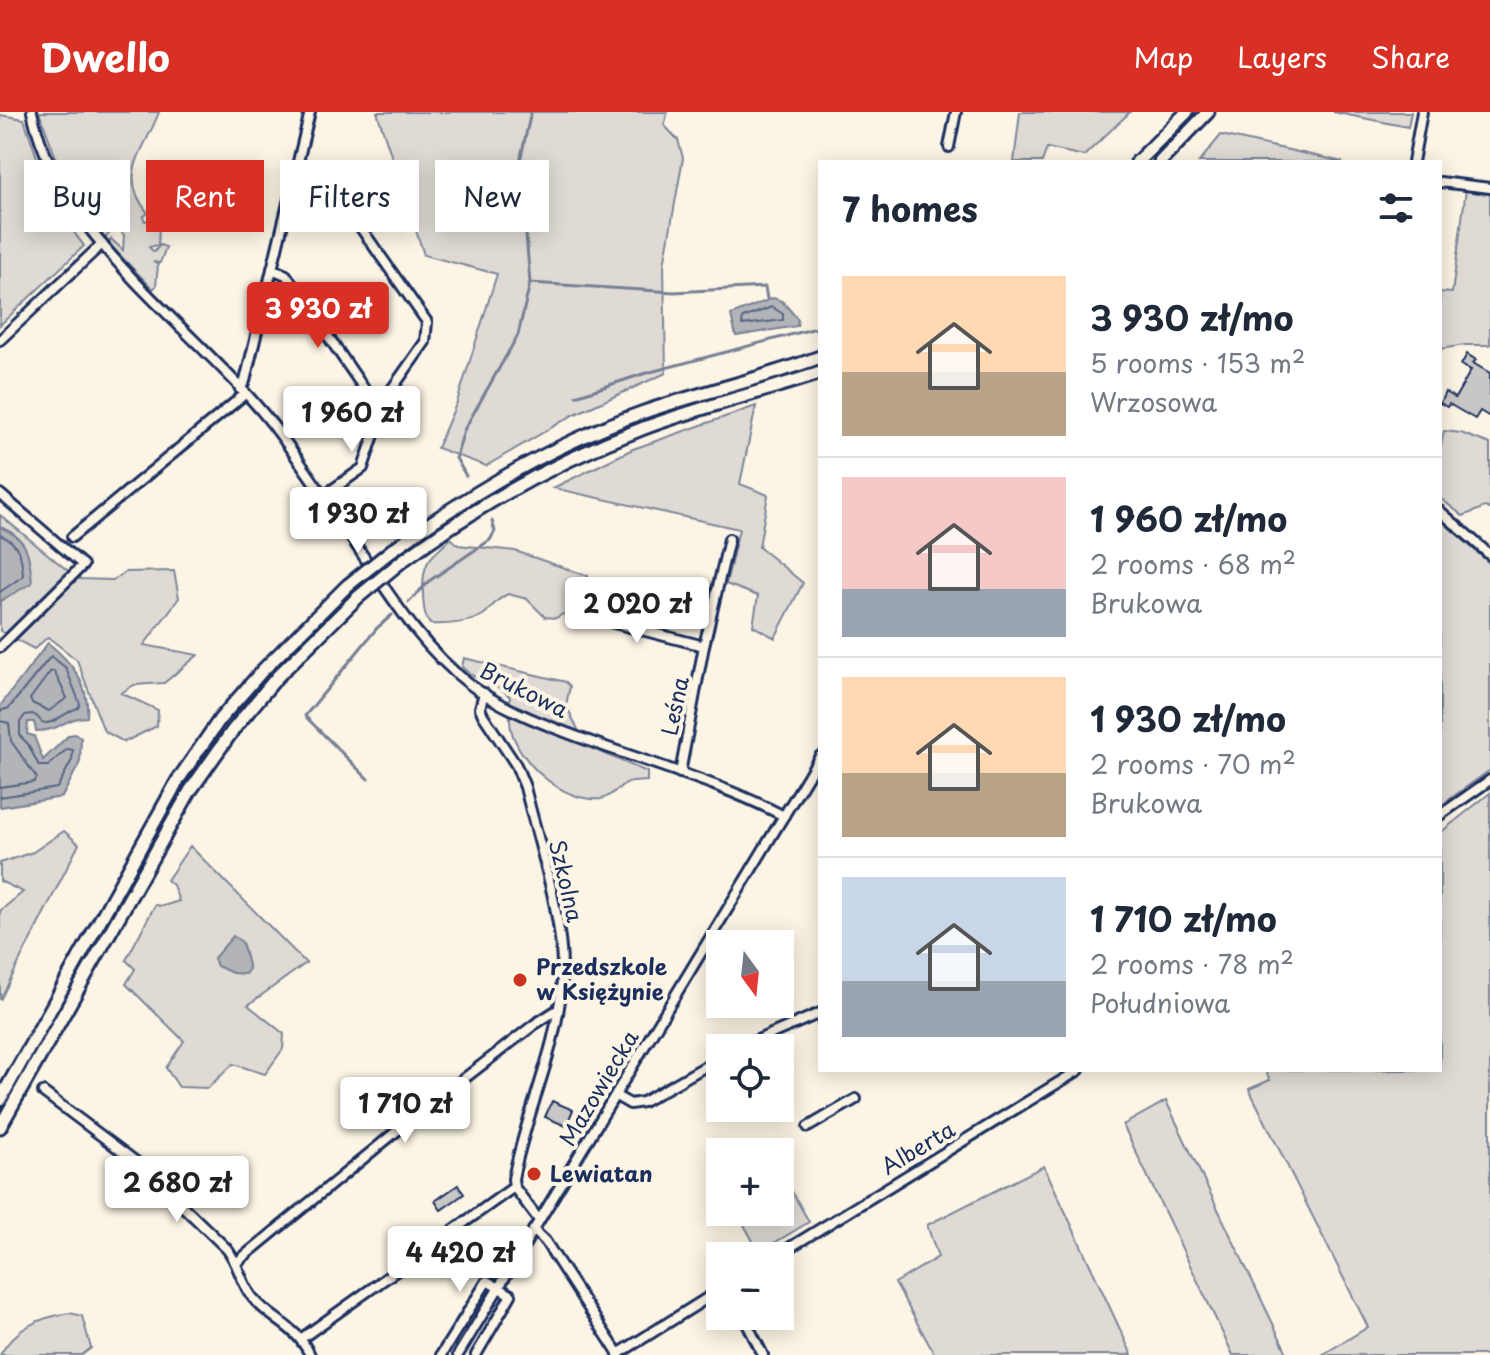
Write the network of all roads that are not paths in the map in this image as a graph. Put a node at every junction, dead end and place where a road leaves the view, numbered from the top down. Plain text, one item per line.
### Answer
1 (32, 112) edge
2 (310, 112) edge
3 (956, 112) edge
4 (1187, 112) edge
5 (1208, 112) edge
6 (1422, 112) edge
7 (949, 147) dead end
8 (298, 160) edge
9 (1139, 160) edge
10 (1162, 160) edge
11 (1413, 160) edge
12 (1442, 182) edge
13 (1490, 188) edge
14 (281, 232) edge
15 (364, 232) edge
16 (102, 244) junction
17 (272, 269) junction
18 (0, 340) edge
19 (818, 358) edge
20 (818, 374) edge
21 (242, 391) junction
22 (380, 412) junction
23 (0, 494) edge
24 (323, 496) junction
25 (1442, 513) edge
26 (72, 537) dead end
27 (729, 539) dead end
28 (1490, 555) edge
29 (579, 614) dead end
30 (704, 646) junction
31 (0, 647) edge
32 (484, 693) junction
33 (818, 759) edge
34 (680, 773) junction
35 (1490, 780) edge
36 (1442, 814) edge
37 (784, 816) junction
38 (557, 1010) junction
39 (818, 1014) edge
40 (771, 1034) edge
41 (706, 1066) edge
42 (1076, 1072) edge
43 (43, 1092) dead end
44 (616, 1096) junction
45 (856, 1099) dead end
46 (0, 1100) edge
47 (0, 1127) edge
48 (808, 1127) dead end
49 (514, 1187) junction
50 (539, 1220) junction
51 (533, 1230) junction
52 (794, 1245) edge
53 (237, 1262) junction
54 (499, 1286) junction
55 (706, 1299) edge
56 (750, 1330) edge
57 (302, 1338) junction
58 (310, 1355) edge
59 (441, 1355) edge
60 (458, 1355) edge
61 (476, 1355) edge
62 (618, 1355) edge
63 (763, 1355) edge

1 - 16 street, Brukowa
2 - 8 street
3 - 7 street
4 - 9 main road
5 - 10 main road
6 - 11 street
12 - 13 street
14 - 17 street
15 - 22 street
16 - 18 street
16 - 21 street, Brukowa
17 - 21 street
17 - 22 street
19 - 46 main road, bridge
20 - 47 main road, bridge
21 - 24 street, Brukowa
21 - 26 street
22 - 24 street
23 - 31 street
24 - 32 street, Brukowa
25 - 28 street
27 - 30 street, Leśna
29 - 30 street
30 - 34 street, Leśna
32 - 34 street, Brukowa
32 - 38 street, Szkolna
33 - 37 street, Mazowiecka
34 - 37 street, Brukowa
35 - 36 street
37 - 44 street, Mazowiecka
38 - 49 street, Szkolna
38 - 53 street
39 - 40 street
41 - 44 street
42 - 52 street, Alberta
43 - 53 street
44 - 50 street, Mazowiecka
45 - 48 street
49 - 50 street
49 - 57 street
50 - 51 street, Mazowiecka
51 - 54 street, Mazowiecka
51 - 62 street
53 - 57 street
54 - 59 street
54 - 60 street, Mazowiecka
54 - 61 street
55 - 62 street
56 - 63 street
57 - 58 street

